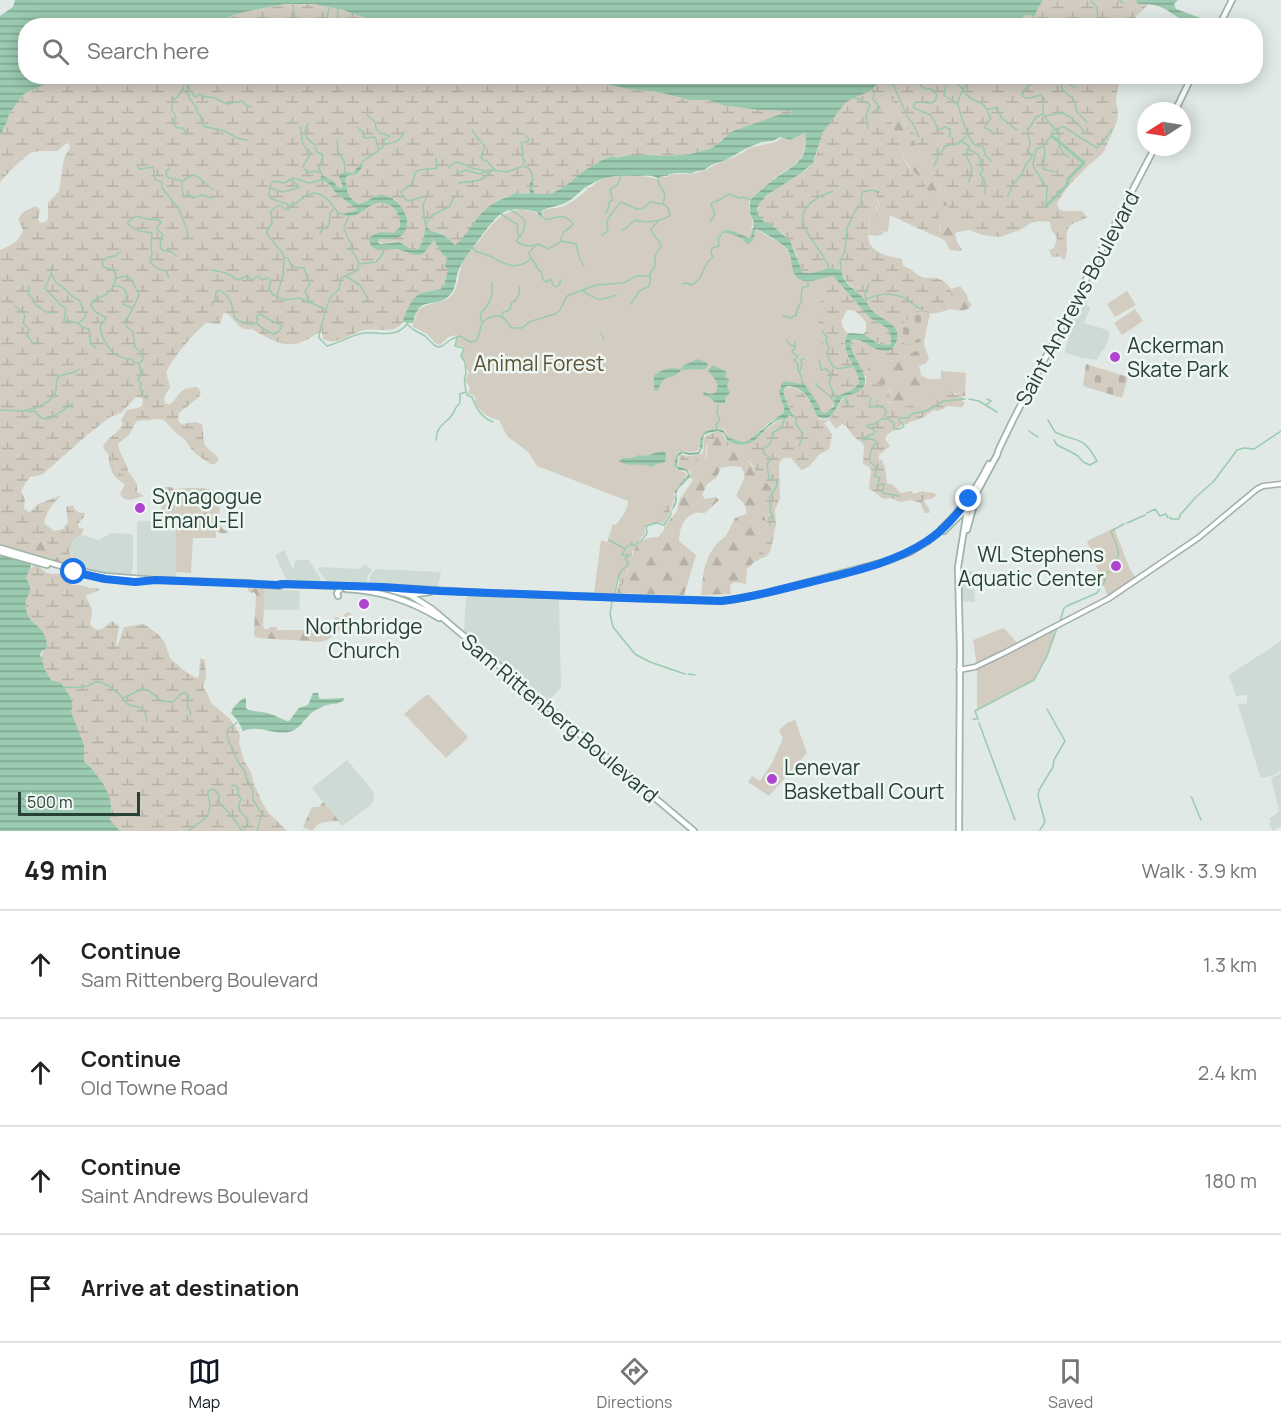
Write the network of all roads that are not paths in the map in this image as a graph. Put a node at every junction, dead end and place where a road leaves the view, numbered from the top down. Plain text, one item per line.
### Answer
1 (1232, 0) edge
2 (1223, 18) edge
3 (1188, 84) edge
4 (1179, 102) edge
5 (1150, 156) edge
6 (1281, 484) edge
7 (976, 492) junction
8 (968, 509) junction
9 (940, 531) junction
10 (0, 550) edge
11 (904, 554) junction
12 (903, 561) dead end
13 (959, 571) junction
14 (323, 578) dead end
15 (278, 585) junction
16 (317, 585) junction
17 (382, 587) junction
18 (340, 589) junction
19 (369, 589) junction
20 (440, 591) junction
21 (388, 595) junction
22 (338, 596) dead end
23 (410, 596) junction
24 (418, 606) junction
25 (432, 609) junction
26 (454, 628) junction
27 (959, 670) junction
28 (694, 831) edge
29 (959, 831) edge

1 - 2 main road
3 - 4 main road
5 - 7 main road, Saint Andrews Boulevard
6 - 27 main road
7 - 8 main road
7 - 9 main road, Saint Andrews Boulevard
7 - 13 main road
8 - 9 main road
8 - 13 main road
9 - 11 main road
10 - 15 main road, Sam Rittenberg Boulevard
11 - 12 main road
11 - 20 main road
13 - 27 main road
14 - 16 main road
15 - 16 main road, Sam Rittenberg Boulevard
15 - 18 main road, Sam Rittenberg Boulevard
16 - 19 main road, Sam Rittenberg Boulevard
17 - 19 main road
17 - 20 main road
17 - 23 main road, Sam Rittenberg Boulevard
18 - 19 main road, Sam Rittenberg Boulevard
18 - 22 main road
19 - 21 main road, Sam Rittenberg Boulevard
20 - 23 main road
21 - 23 main road
21 - 24 main road, Sam Rittenberg Boulevard
23 - 25 main road, Sam Rittenberg Boulevard
24 - 25 main road
24 - 26 main road, Sam Rittenberg Boulevard
25 - 26 main road, Sam Rittenberg Boulevard
26 - 28 main road, Sam Rittenberg Boulevard
27 - 29 main road

